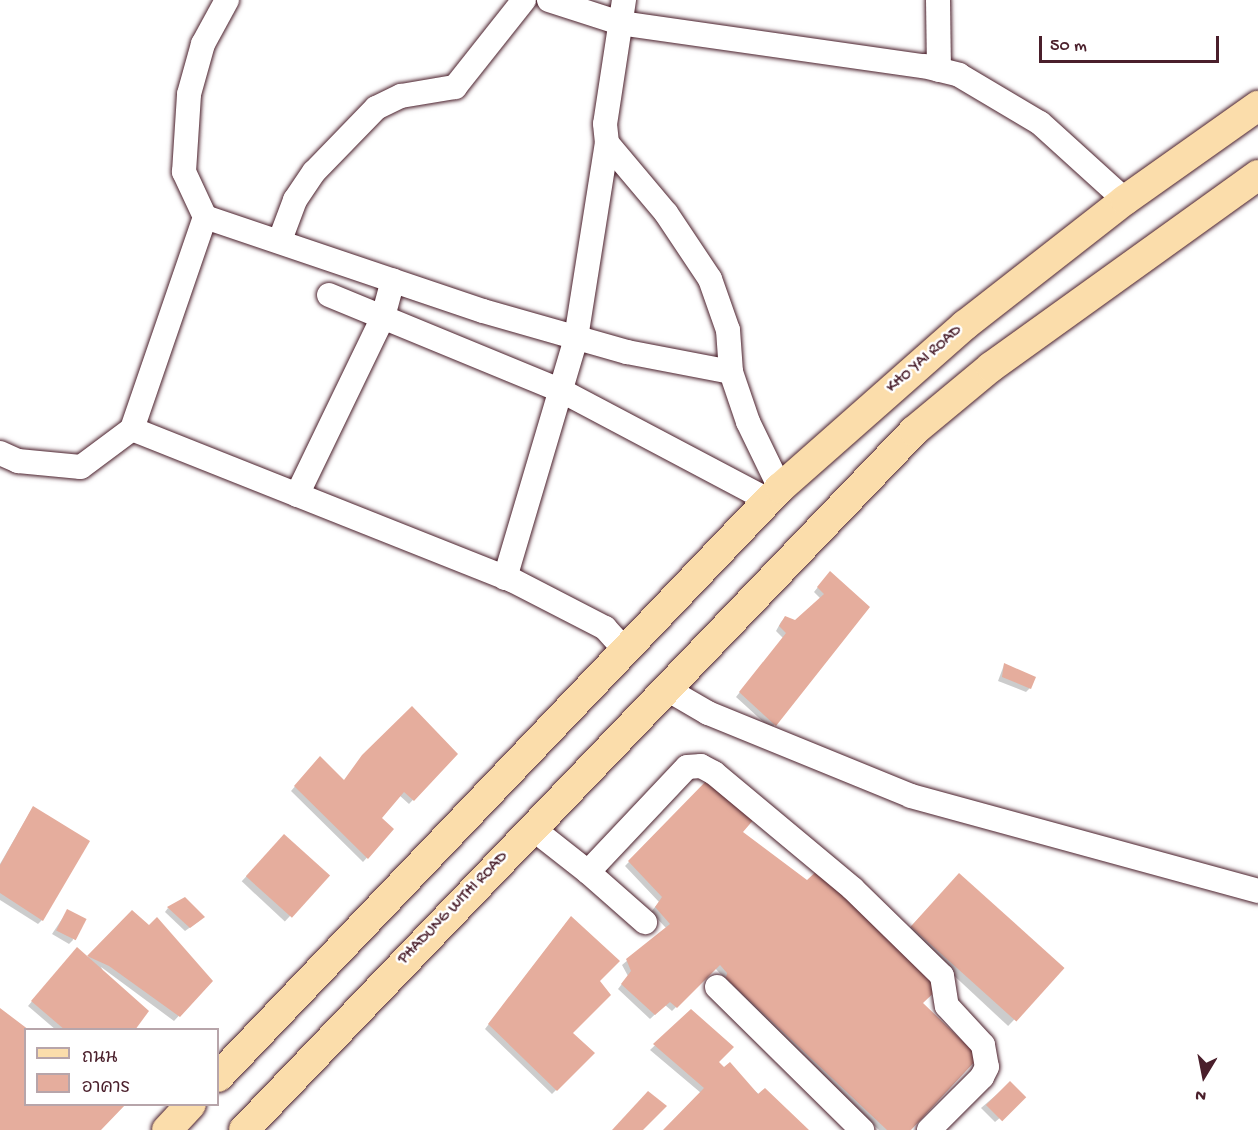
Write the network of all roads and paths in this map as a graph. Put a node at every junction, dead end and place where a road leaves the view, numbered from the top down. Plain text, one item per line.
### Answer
1 (227, 0) edge
2 (524, 0) edge
3 (549, 0) edge
4 (938, 0) edge
5 (622, 12) edge
6 (939, 70) junction
7 (1258, 106) edge
8 (607, 142) junction
9 (1258, 175) edge
10 (1125, 200) junction
11 (205, 217) junction
12 (280, 240) junction
13 (393, 280) junction
14 (329, 295) dead end
15 (383, 317) junction
16 (576, 338) junction
17 (731, 372) junction
18 (560, 390) junction
19 (132, 429) junction
20 (0, 453) edge
21 (774, 494) junction
22 (297, 495) junction
23 (505, 578) junction
24 (625, 650) junction
25 (665, 688) junction
26 (532, 828) junction
27 (588, 872) junction
28 (1258, 891) edge
29 (645, 922) dead end
30 (717, 987) dead end
31 (219, 1076) edge
32 (189, 1106) edge
33 (167, 1130) edge
34 (244, 1130) edge
35 (862, 1130) edge
36 (929, 1130) edge

1 - 11 street
2 - 12 street
3 - 5 street
4 - 6 street
5 - 6 street
5 - 8 street
6 - 10 street
7 - 10 main road, KHO YAI ROAD
8 - 16 street
8 - 17 street
9 - 25 main road
10 - 21 main road, KHO YAI ROAD
11 - 12 street
11 - 19 street
12 - 13 street
13 - 15 street
13 - 16 street
14 - 15 street
15 - 18 street
15 - 22 street
16 - 17 street
16 - 18 street
17 - 21 street
18 - 21 street
18 - 23 street
19 - 20 street
19 - 22 street
21 - 24 main road, KHO YAI ROAD
22 - 23 street
23 - 24 street
24 - 31 main road
25 - 26 main road, PHADUNG WITHI ROAD
25 - 28 street
26 - 27 street
26 - 34 main road, PHADUNG WITHI ROAD
27 - 29 street
27 - 36 street
30 - 35 street
32 - 33 main road

